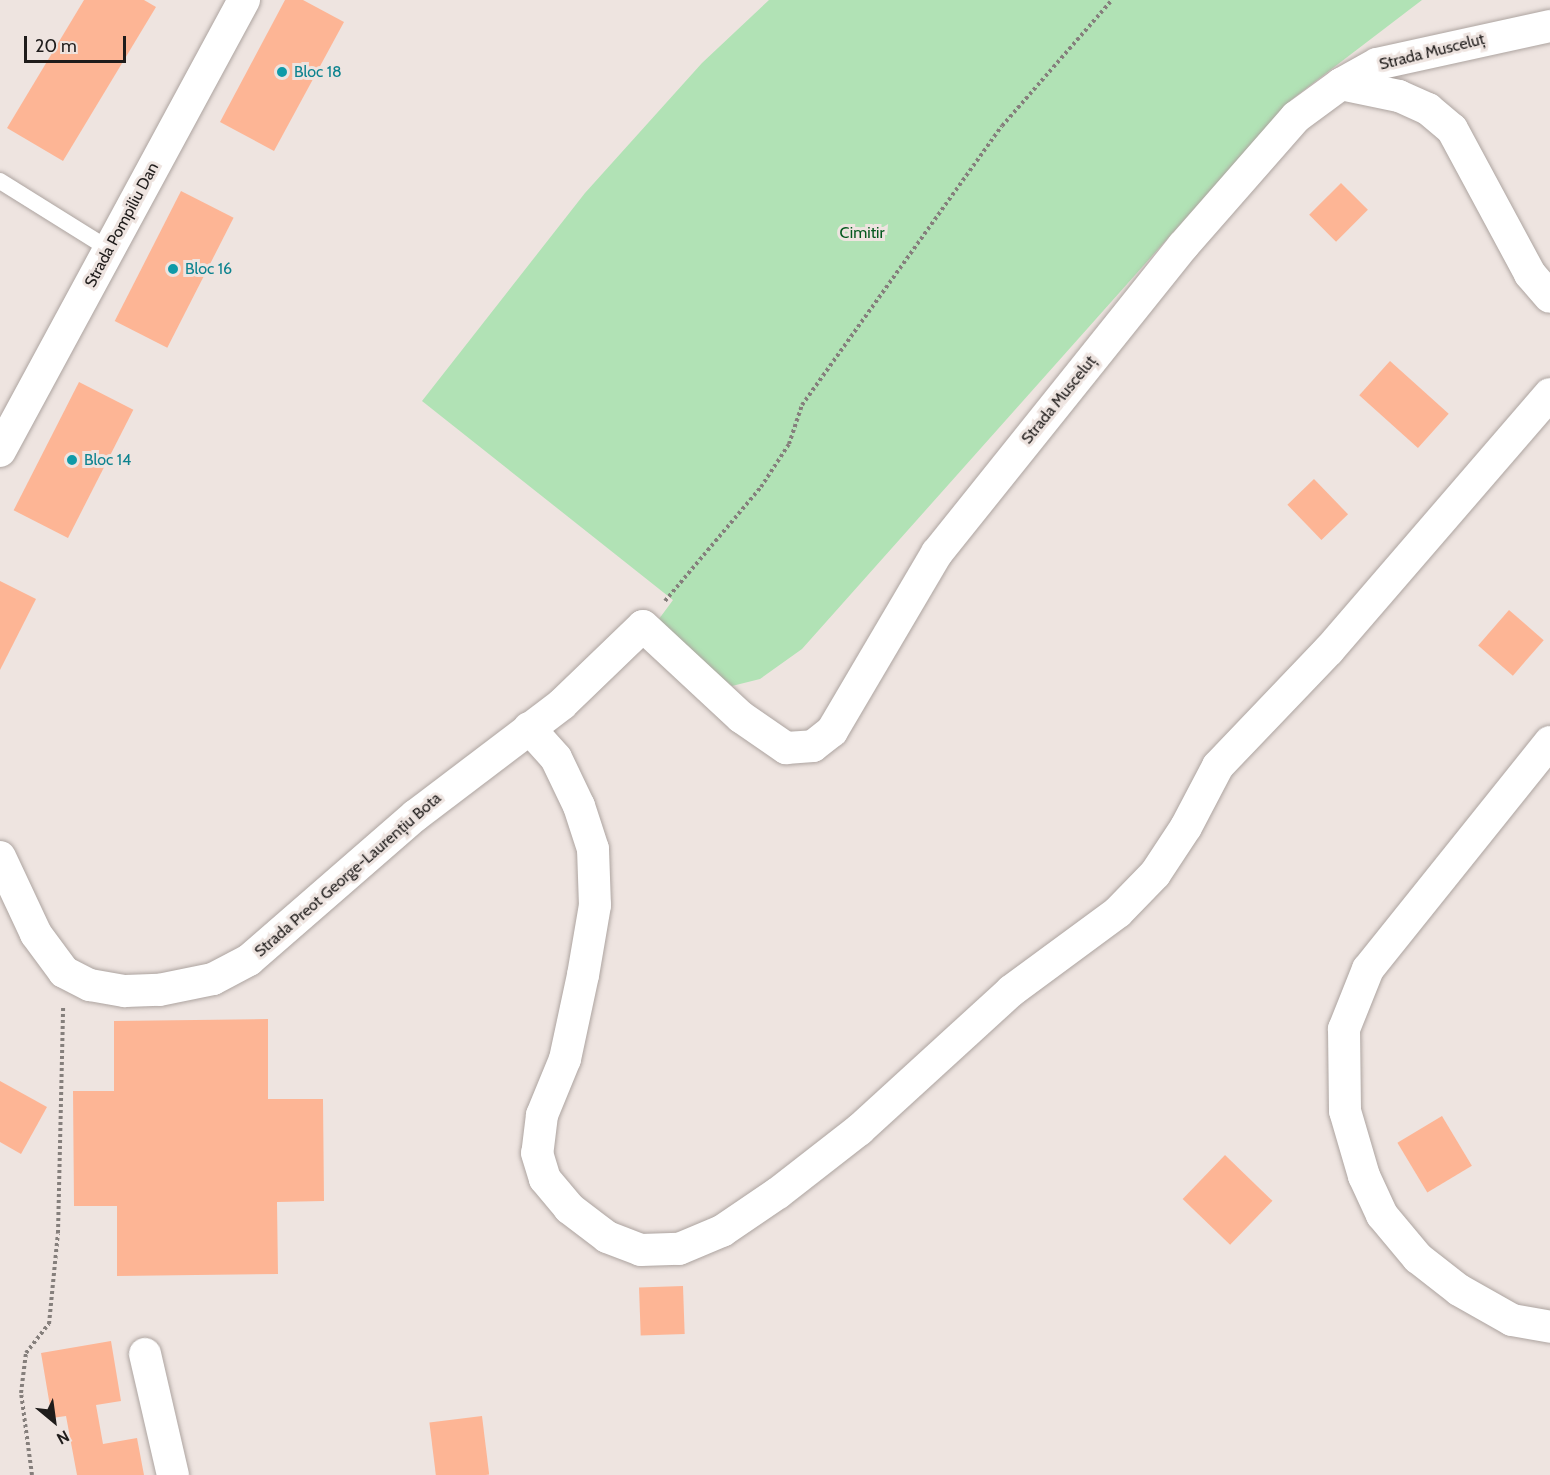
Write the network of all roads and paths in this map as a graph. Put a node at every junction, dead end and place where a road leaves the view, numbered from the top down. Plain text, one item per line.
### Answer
1 (1112, 0) edge
2 (234, 4) edge
3 (1550, 26) edge
4 (1341, 84) junction
5 (0, 181) edge
6 (109, 249) junction
7 (1550, 297) edge
8 (1550, 394) edge
9 (0, 451) edge
10 (643, 626) junction
11 (529, 728) junction
12 (1550, 742) edge
13 (0, 857) edge
14 (64, 972) junction
15 (1550, 1327) edge
16 (145, 1354) dead end
17 (32, 1475) edge
18 (173, 1475) edge

1 - 10 path
2 - 6 street, Strada Pompiliu Dan
3 - 4 street, Strada Musceluț
4 - 7 street
4 - 10 street, Strada Musceluț
5 - 6 lane
6 - 9 street, Strada Pompiliu Dan
8 - 11 street
10 - 11 street, Strada Preot George-Laurențiu Bota
11 - 14 street, Strada Preot George-Laurențiu Bota
12 - 15 street
13 - 14 street, Strada Preot George-Laurențiu Bota
14 - 17 path
16 - 18 street

